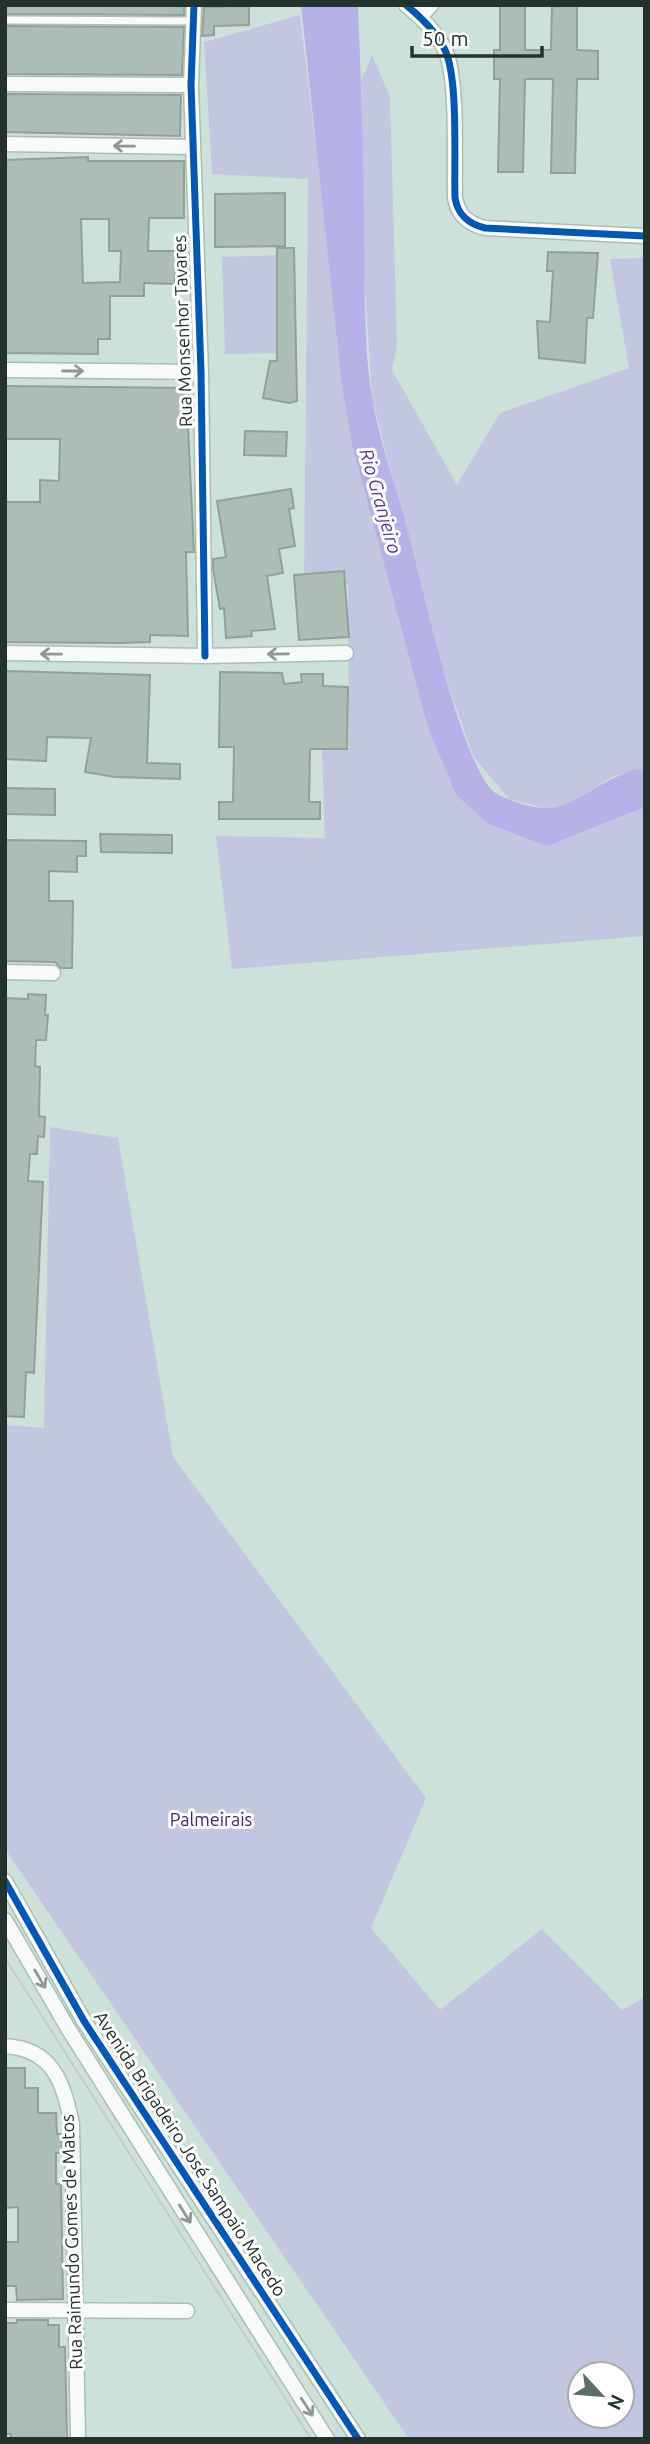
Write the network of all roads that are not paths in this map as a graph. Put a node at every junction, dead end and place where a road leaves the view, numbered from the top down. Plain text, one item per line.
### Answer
1 (194, 5) edge
2 (406, 5) edge
3 (431, 5) edge
4 (420, 17) junction
5 (5, 20) edge
6 (193, 21) junction
7 (5, 84) edge
8 (191, 85) junction
9 (5, 144) edge
10 (192, 147) junction
11 (645, 236) edge
12 (5, 370) edge
13 (201, 372) junction
14 (5, 653) edge
15 (346, 653) dead end
16 (205, 656) junction
17 (5, 972) edge
18 (53, 973) dead end
19 (5, 1881) edge
20 (5, 1920) edge
21 (5, 2046) edge
22 (176, 2163) junction
23 (159, 2173) junction
24 (75, 2310) junction
25 (5, 2311) edge
26 (187, 2311) dead end
27 (78, 2439) edge
28 (327, 2439) edge
29 (358, 2439) edge

1 - 6 street, Rua Monsenhor Tavares
2 - 4 street
3 - 4 street
4 - 11 street
5 - 6 lane
6 - 8 street, Rua Monsenhor Tavares
7 - 8 street
8 - 10 street, Rua Monsenhor Tavares
10 -> 9 street
10 - 13 street, Rua Monsenhor Tavares
12 -> 13 street
13 - 16 street, Rua Monsenhor Tavares
16 -> 14 street
15 -> 16 street
17 - 18 street
19 - 22 street, Avenida Brigadeiro José Sampaio Macedo
20 -> 23 street, Avenida Brigadeiro José Sampaio Macedo
21 - 24 street, Rua Raimundo Gomes de Matos
22 - 23 street
22 - 29 street, Avenida Brigadeiro José Sampaio Macedo
23 -> 28 street, Avenida Brigadeiro José Sampaio Macedo
24 - 25 street
24 - 26 street
24 - 27 street, Rua Raimundo Gomes de Matos

